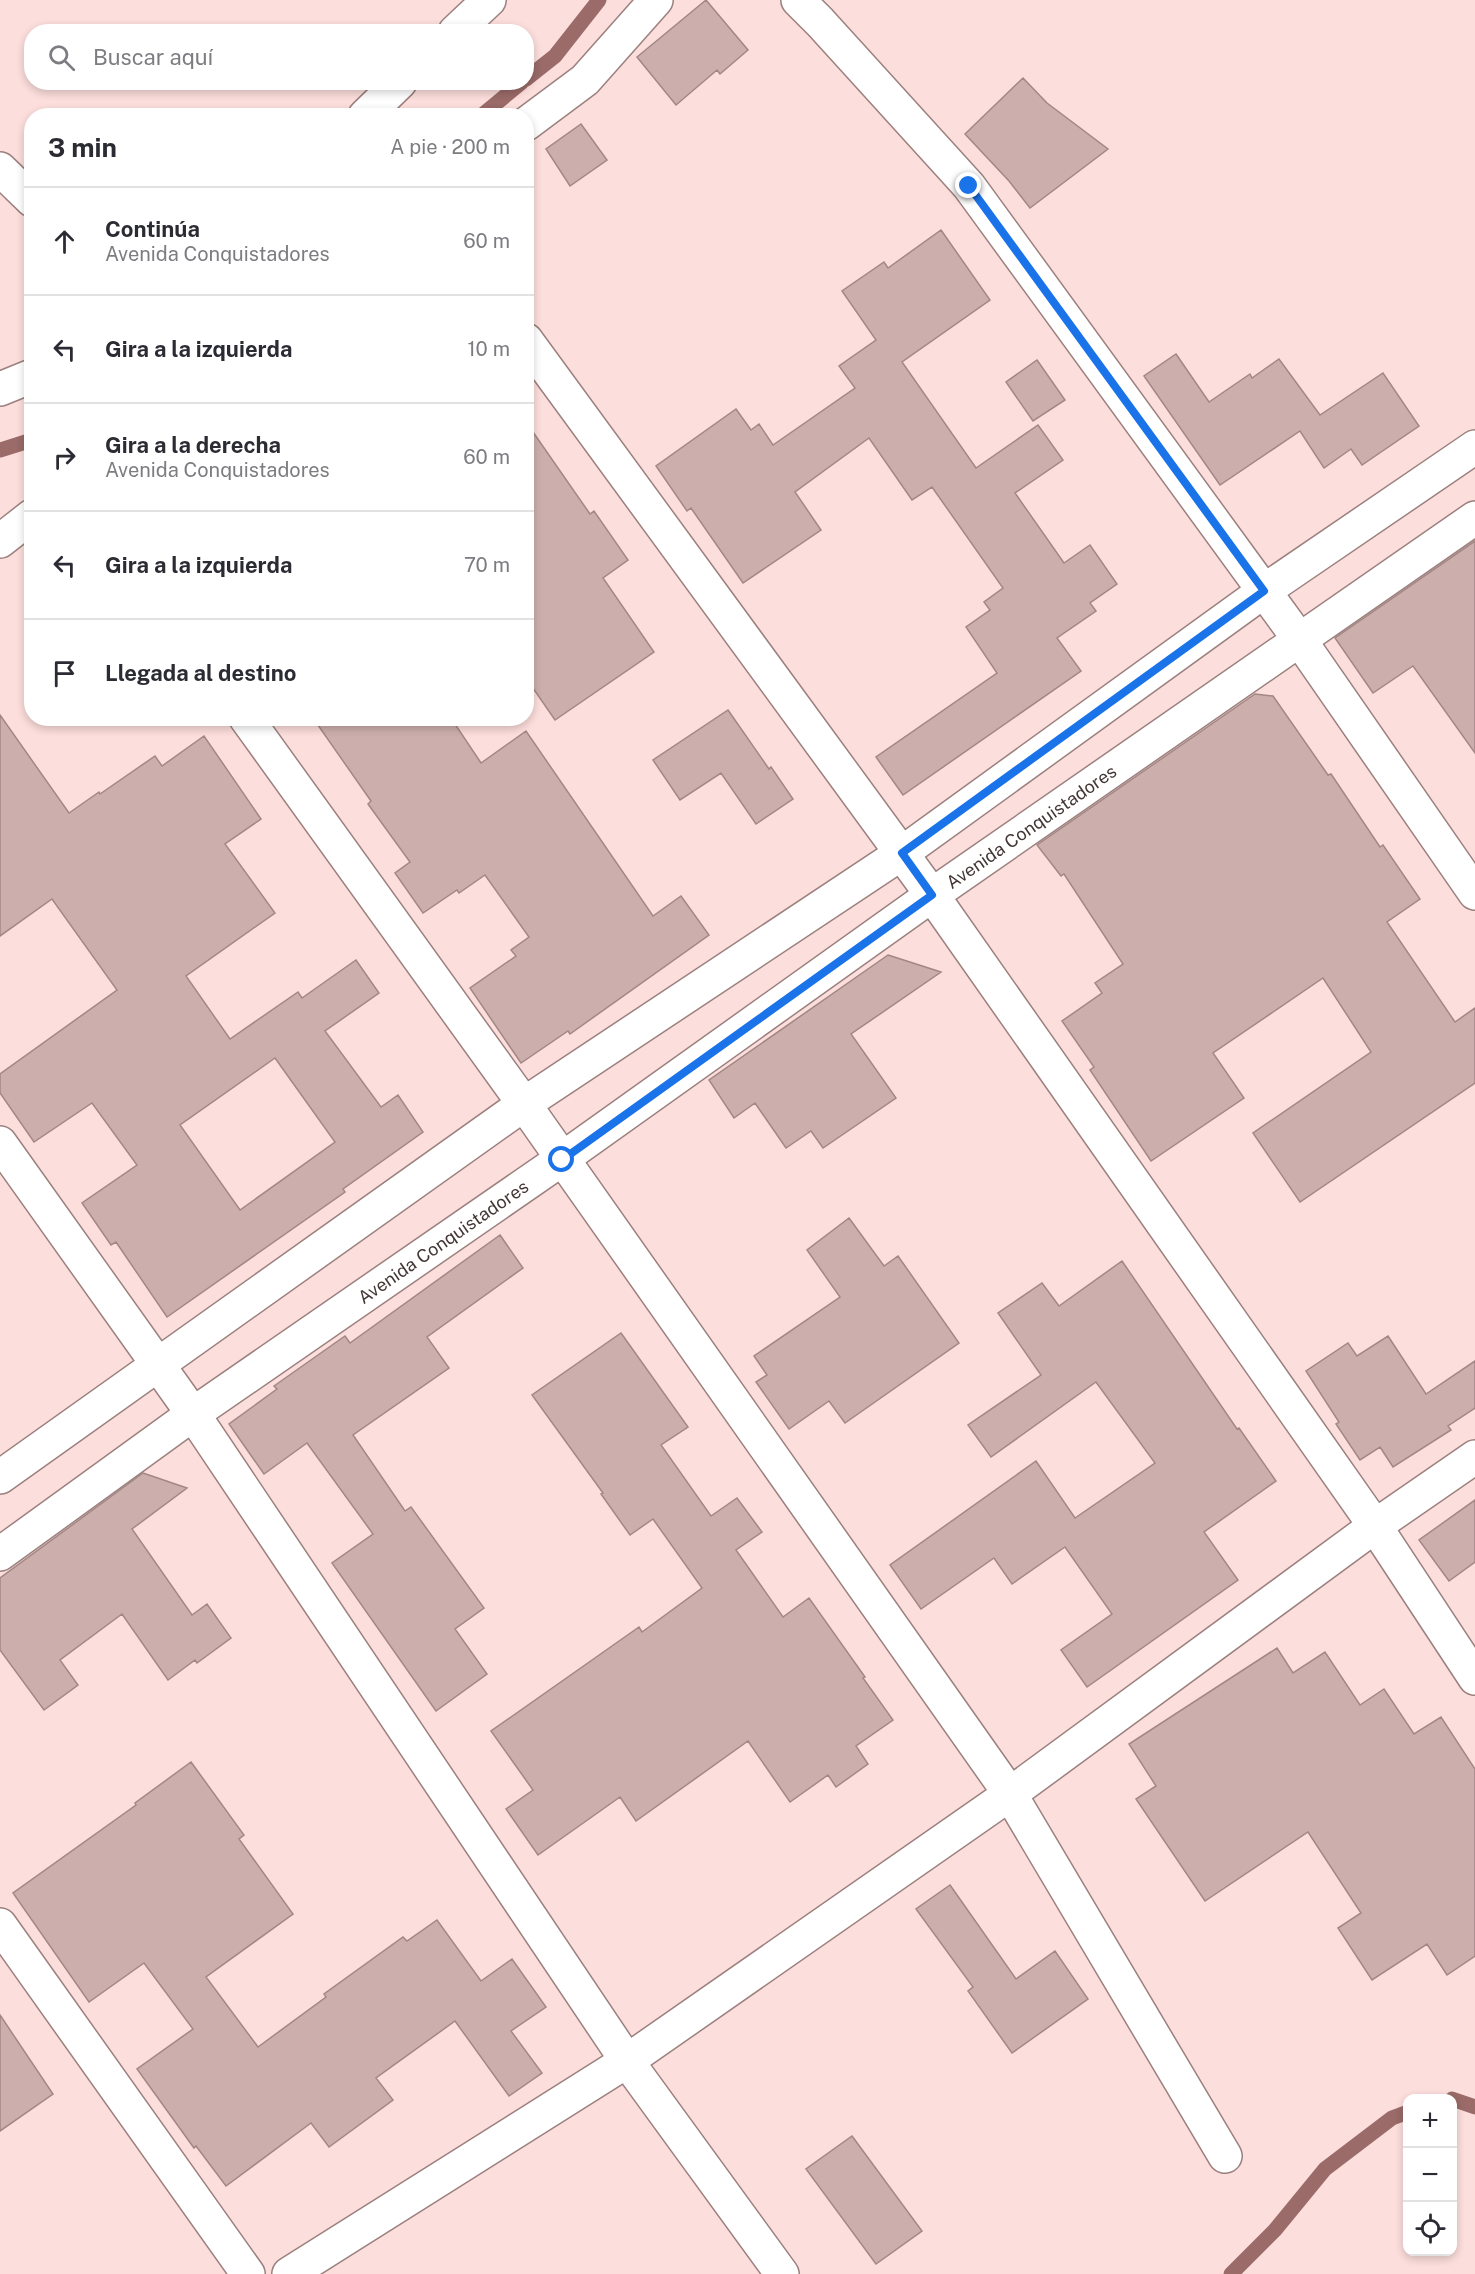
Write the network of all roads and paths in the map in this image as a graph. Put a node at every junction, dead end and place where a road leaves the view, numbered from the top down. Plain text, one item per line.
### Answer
1 (489, 0) edge
2 (657, 0) edge
3 (798, 0) edge
4 (464, 24) edge
5 (392, 90) edge
6 (373, 108) edge
7 (534, 118) edge
8 (0, 169) edge
9 (24, 192) edge
10 (534, 351) edge
11 (24, 379) edge
12 (0, 389) edge
13 (1475, 447) edge
14 (1475, 518) edge
15 (24, 522) edge
16 (0, 541) edge
17 (1264, 591) junction
18 (1299, 639) junction
19 (252, 726) edge
20 (902, 853) junction
21 (1475, 893) edge
22 (932, 895) junction
23 (524, 1104) junction
24 (0, 1143) edge
25 (562, 1160) junction
26 (157, 1365) junction
27 (193, 1414) junction
28 (1475, 1457) edge
29 (0, 1477) edge
30 (1375, 1526) junction
31 (0, 1554) edge
32 (1475, 1678) edge
33 (1010, 1794) junction
34 (0, 1925) edge
35 (627, 2061) junction
36 (1226, 2156) dead end
37 (248, 2274) edge
38 (289, 2274) edge
39 (782, 2274) edge

1 - 4 street
2 - 7 street
3 - 17 street
5 - 6 street
8 - 9 street
10 - 20 street
11 - 12 street
13 - 17 street
14 - 18 street, Avenida Conquistadores
15 - 16 street
17 - 18 street
17 - 20 street
18 - 21 street
18 - 22 street, Avenida Conquistadores
19 - 23 street
20 - 22 street
20 - 23 street
22 - 25 street, Avenida Conquistadores
22 - 30 street
23 - 25 street
23 - 26 street
24 - 26 street
25 - 27 street, Avenida Conquistadores
25 - 33 street
26 - 27 street
26 - 29 street
27 - 31 street, Avenida Conquistadores
27 - 35 street
28 - 30 street
30 - 32 street
30 - 33 street
33 - 35 street
33 - 36 street
34 - 37 street
35 - 38 street
35 - 39 street

